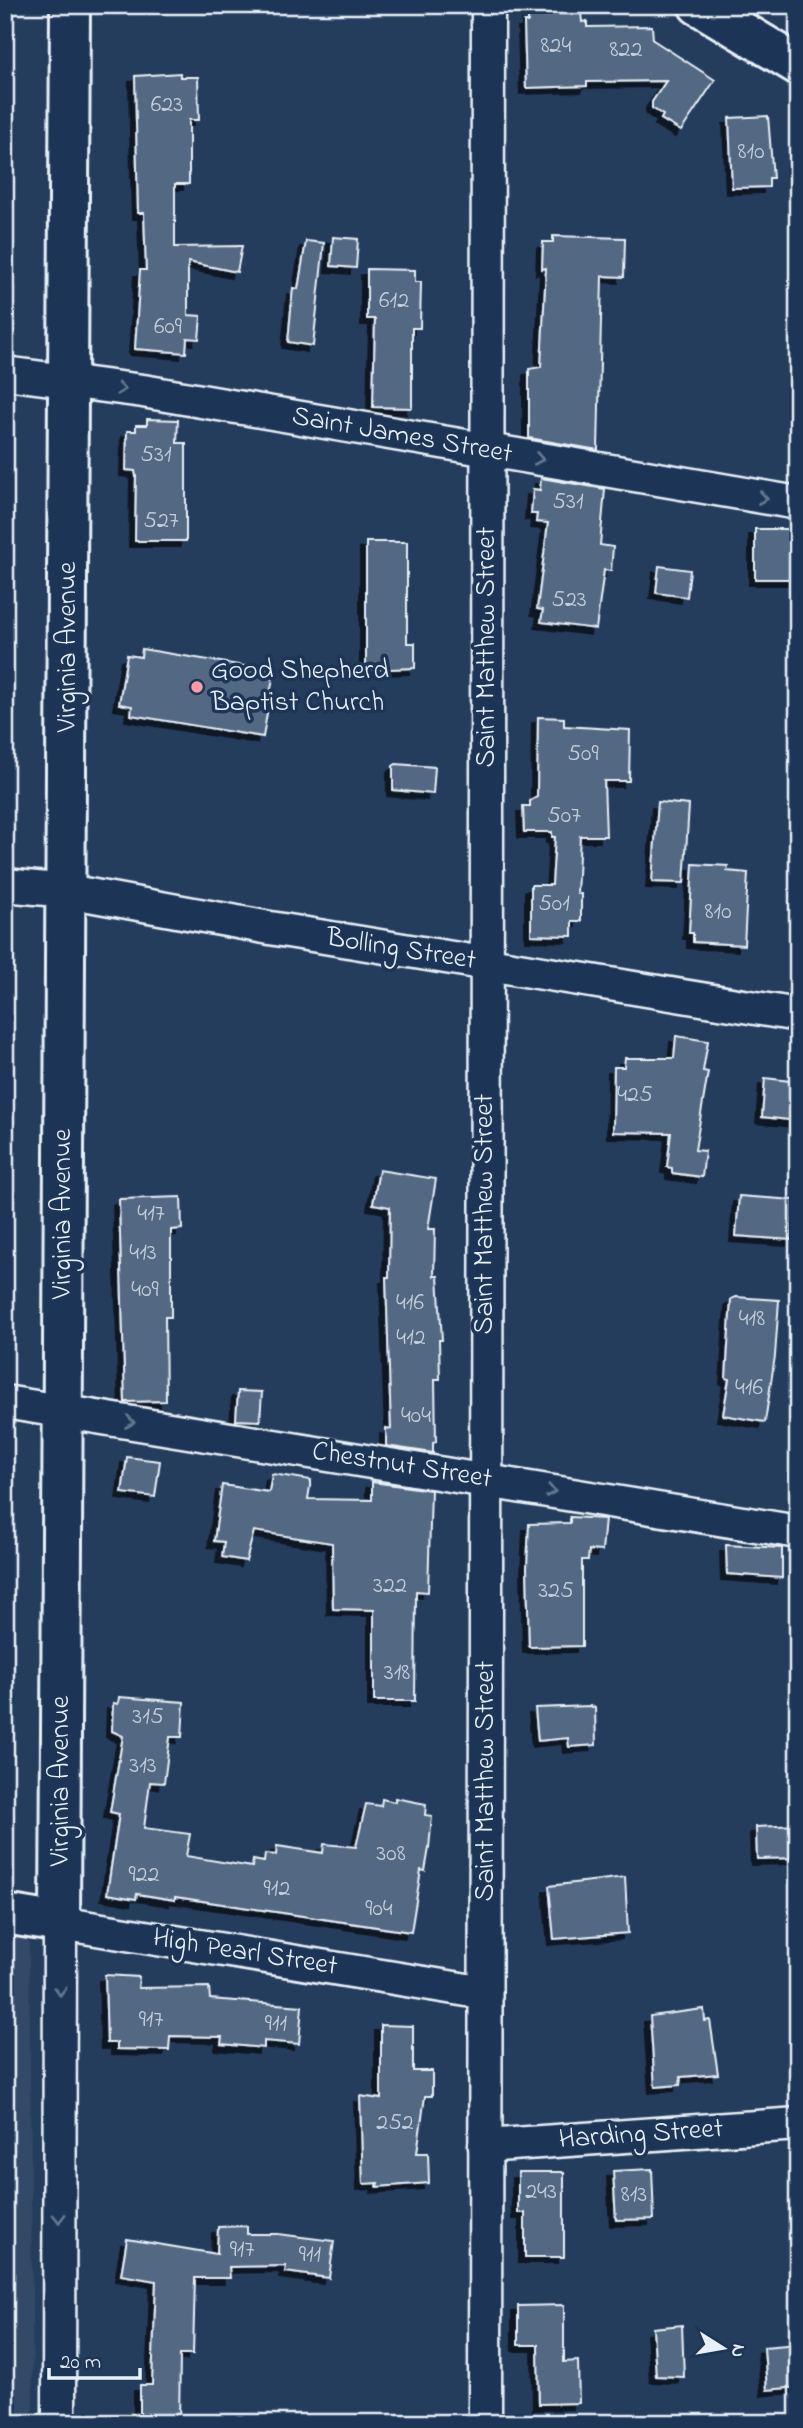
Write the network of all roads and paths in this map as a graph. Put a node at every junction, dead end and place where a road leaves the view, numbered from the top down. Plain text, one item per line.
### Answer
1 (69, 5) edge
2 (488, 5) edge
3 (698, 5) edge
4 (798, 65) edge
5 (5, 373) edge
6 (68, 382) junction
7 (488, 449) junction
8 (798, 503) edge
9 (5, 885) edge
10 (67, 891) junction
11 (486, 964) junction
12 (798, 1015) edge
13 (5, 1402) edge
14 (63, 1412) junction
15 (484, 1479) junction
16 (798, 1532) edge
17 (5, 1914) edge
18 (60, 1923) junction
19 (485, 1993) junction
20 (798, 2124) edge
21 (485, 2146) junction
22 (59, 2423) edge
23 (485, 2423) edge

1 - 6 street, Virginia Avenue
2 - 7 street, Saint Matthew Street
3 - 4 street
5 - 6 street, Saint James Street
6 -> 7 street, Saint James Street
6 - 10 street, Virginia Avenue
7 -> 8 street, Saint James Street
7 - 11 street, Saint Matthew Street
9 - 10 street, Bolling Street
10 - 11 street, Bolling Street
10 - 14 street, Virginia Avenue
11 - 12 street, Bolling Street
11 - 15 street, Saint Matthew Street
13 - 14 street, Chestnut Street
14 -> 15 street, Chestnut Street
14 - 18 street, Virginia Avenue
15 -> 16 street, Chestnut Street
15 - 19 street, Saint Matthew Street
17 - 18 street, High Pearl Street
18 - 19 street, High Pearl Street
18 -> 22 street, Virginia Avenue
19 - 21 street, Saint Matthew Street
20 - 21 street, Harding Street
21 - 23 street, Saint Matthew Street

